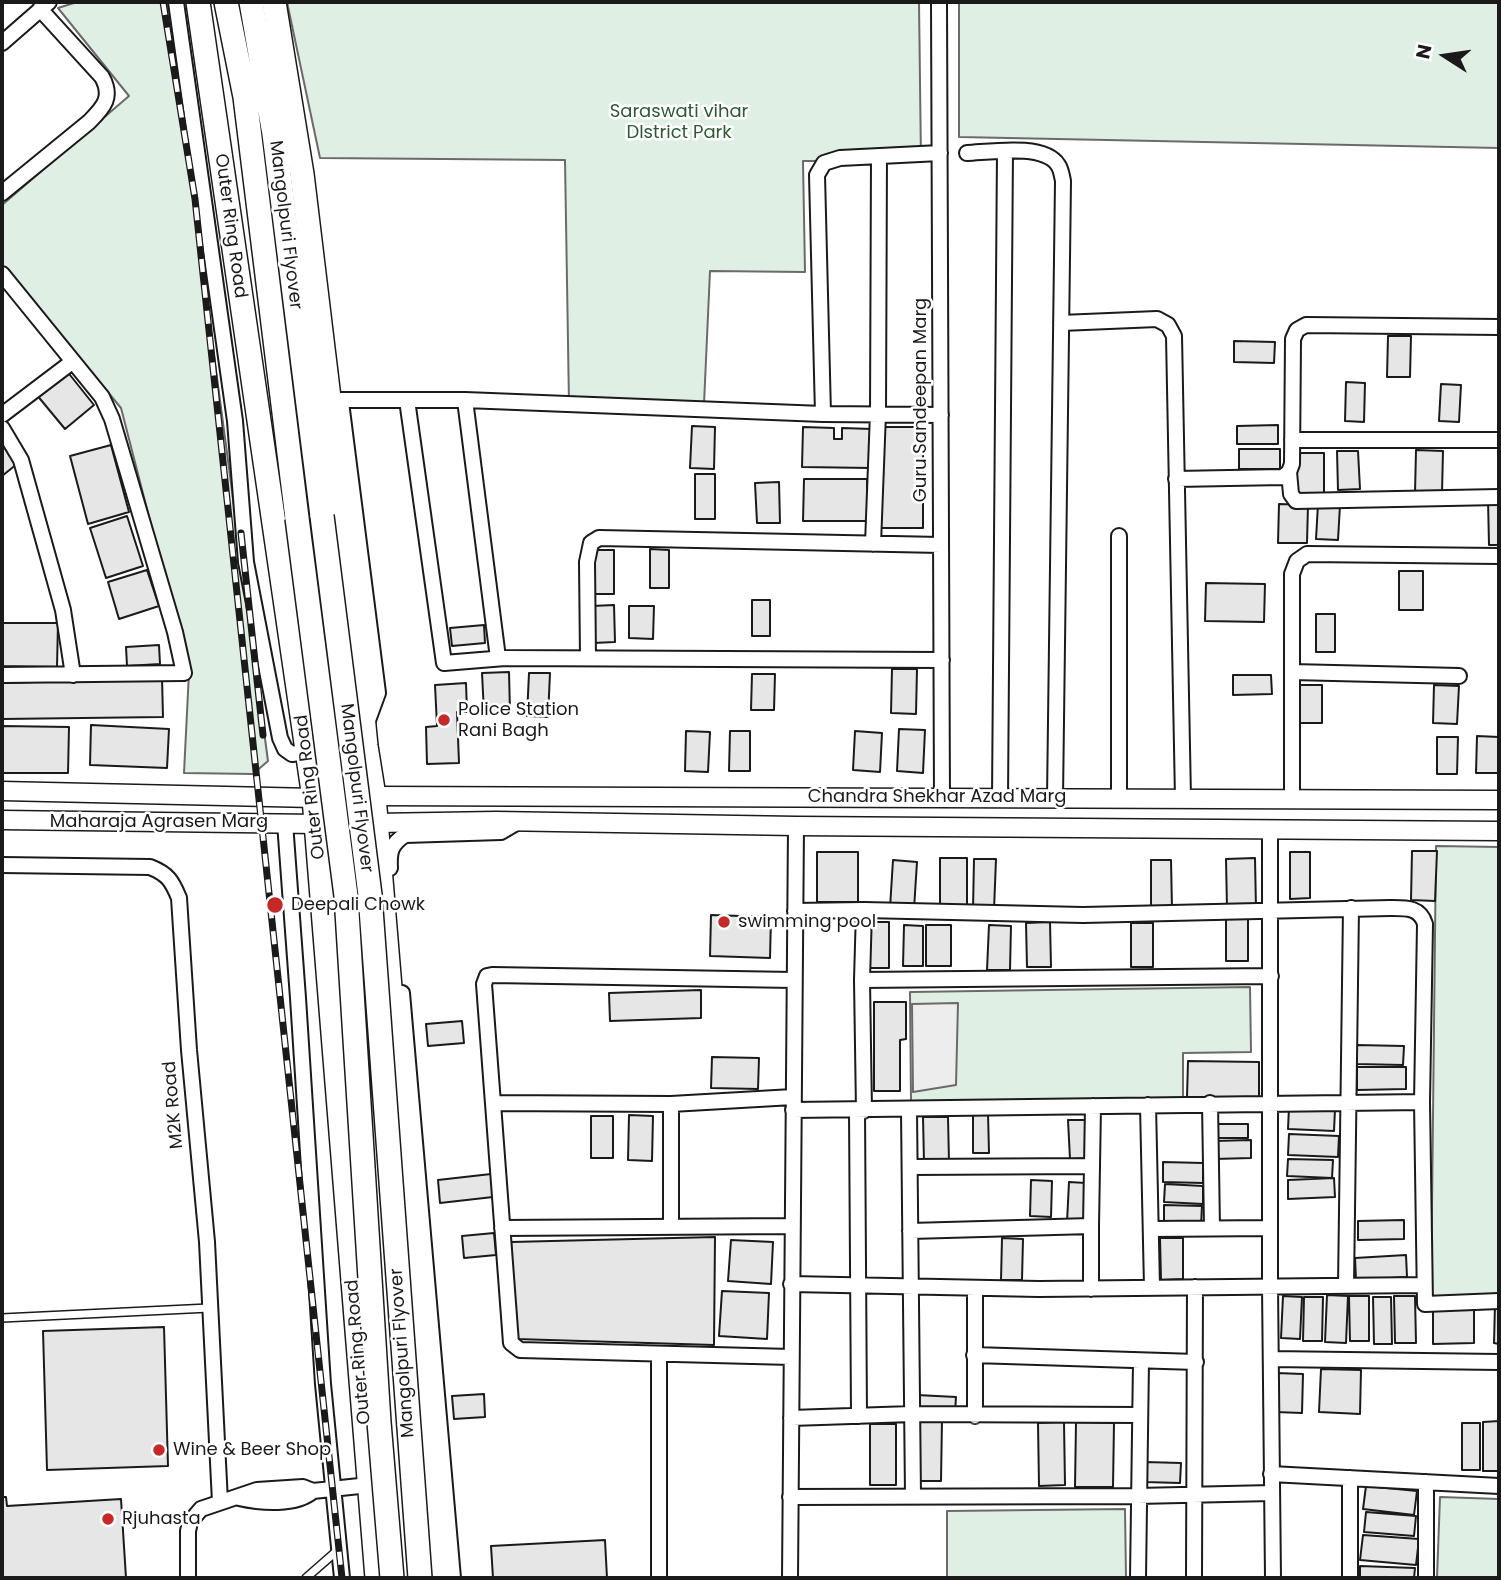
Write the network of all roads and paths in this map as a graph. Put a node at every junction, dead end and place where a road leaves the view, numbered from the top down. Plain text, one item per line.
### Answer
1 (176, 2) edge
2 (198, 2) edge
3 (226, 2) edge
4 (251, 2) edge
5 (274, 2) edge
6 (283, 2) edge
7 (939, 2) edge
8 (45, 6) edge
9 (2, 43) edge
10 (1005, 151) junction
11 (940, 153) junction
12 (967, 153) dead end
13 (879, 156) junction
14 (2, 193) edge
15 (3, 278) edge
16 (1061, 323) junction
17 (1499, 327) edge
18 (72, 362) junction
19 (341, 400) junction
20 (407, 400) junction
21 (465, 400) junction
22 (878, 413) junction
23 (823, 414) junction
24 (2, 415) edge
25 (941, 415) junction
26 (2, 428) edge
27 (1292, 440) junction
28 (1499, 440) edge
29 (1289, 472) junction
30 (1176, 479) junction
31 (1499, 497) edge
32 (1119, 536) dead end
33 (873, 544) junction
34 (941, 545) junction
35 (1499, 556) edge
36 (356, 647) junction
37 (294, 655) junction
38 (498, 658) junction
39 (588, 658) junction
40 (942, 660) junction
41 (1292, 672) junction
42 (2, 675) edge
43 (73, 675) junction
44 (1459, 676) dead end
45 (365, 728) junction
46 (307, 752) junction
47 (2, 791) edge
48 (126, 793) junction
49 (374, 796) junction
50 (493, 796) junction
51 (314, 797) junction
52 (942, 797) junction
53 (1000, 798) junction
54 (1055, 798) junction
55 (1119, 798) junction
56 (1183, 799) junction
57 (1271, 799) junction
58 (1292, 799) junction
59 (1499, 800) edge
60 (2, 820) edge
61 (126, 821) junction
62 (491, 822) junction
63 (518, 822) junction
64 (285, 823) junction
65 (376, 823) junction
66 (317, 824) junction
67 (796, 826) junction
68 (1270, 830) junction
69 (1291, 830) junction
70 (1499, 831) edge
71 (2, 865) edge
72 (1351, 908) junction
73 (864, 910) junction
74 (1270, 910) junction
75 (795, 911) junction
76 (1271, 976) junction
77 (794, 980) junction
78 (862, 980) junction
79 (1271, 1102) junction
80 (1349, 1102) junction
81 (1422, 1102) junction
82 (493, 1103) junction
83 (1210, 1103) junction
84 (671, 1104) junction
85 (793, 1104) junction
86 (1148, 1105) junction
87 (1093, 1106) junction
88 (909, 1110) junction
89 (861, 1111) junction
90 (401, 1124) junction
91 (341, 1128) junction
92 (1092, 1166) junction
93 (910, 1167) junction
94 (792, 1226) junction
95 (1091, 1226) junction
96 (671, 1227) junction
97 (502, 1228) junction
98 (1212, 1228) junction
99 (1270, 1228) junction
100 (1151, 1229) junction
101 (911, 1231) junction
102 (791, 1284) junction
103 (858, 1285) junction
104 (1424, 1285) junction
105 (911, 1286) junction
106 (1270, 1286) junction
107 (1346, 1286) junction
108 (1152, 1287) junction
109 (1195, 1287) junction
110 (975, 1288) junction
111 (1091, 1289) junction
112 (1499, 1301) edge
113 (209, 1308) junction
114 (2, 1318) edge
115 (659, 1355) junction
116 (974, 1355) junction
117 (791, 1357) junction
118 (1271, 1359) junction
119 (1141, 1361) junction
120 (1196, 1362) junction
121 (1499, 1362) edge
122 (912, 1414) junction
123 (1140, 1415) junction
124 (859, 1416) junction
125 (975, 1416) junction
126 (791, 1418) junction
127 (1271, 1474) junction
128 (1350, 1478) junction
129 (1426, 1482) junction
130 (369, 1485) junction
131 (1499, 1486) edge
132 (334, 1489) junction
133 (1272, 1493) junction
134 (1193, 1495) junction
135 (913, 1496) junction
136 (1137, 1496) junction
137 (790, 1497) junction
138 (220, 1502) junction
139 (340, 1549) junction
140 (188, 1578) edge
141 (306, 1578) edge
142 (342, 1578) edge
143 (377, 1578) edge
144 (392, 1578) edge
145 (420, 1578) edge
146 (435, 1578) edge
147 (453, 1578) edge
148 (659, 1578) edge
149 (789, 1578) edge
150 (1138, 1578) edge
151 (1194, 1578) edge
152 (1273, 1578) edge
153 (1350, 1578) edge
154 (1426, 1578) edge

1 - 46 street
2 - 37 main road, Outer Ring Road
3 - 144 main road, Mangolpuri Flyover, bridge
4 - 145 main road, Mangolpuri Flyover, bridge
5 - 36 main road
6 - 19 street
7 - 11 street, Guru Sandeepan Marg
8 - 9 street
8 - 14 street
10 - 12 street
10 - 16 street
10 - 53 street
11 - 13 street
11 - 25 street, Guru Sandeepan Marg
13 - 22 street
13 - 23 street
15 - 18 street
16 - 30 street
16 - 54 street
17 - 27 street
18 - 24 street
18 - 43 street
19 - 20 street
19 - 45 street
20 - 21 street
20 - 38 street
21 - 23 street
21 - 38 street
22 - 23 street
22 - 25 street
22 - 33 street
25 - 34 street, Guru Sandeepan Marg
26 - 43 street
27 - 28 street
27 - 29 street
29 - 30 street
29 - 31 street
30 - 56 street
32 - 55 street
33 - 34 street
33 - 39 street
34 - 40 street, Guru Sandeepan Marg
35 - 41 street
36 - 37 main road
36 - 45 main road
37 - 46 main road, Outer Ring Road
38 - 39 street
39 - 40 street
40 - 52 street, Guru Sandeepan Marg
41 - 44 street
41 - 58 street
42 - 43 street
45 - 49 main road
46 - 51 main road, Outer Ring Road
47 - 48 street, Maharaja Agrasen Marg
48 - 51 street, Maharaja Agrasen Marg
48 - 61 street
49 - 50 street, Chandra Shekhar Azad Marg
49 - 65 main road
50 - 52 street, Chandra Shekhar Azad Marg
50 - 62 street
51 - 66 main road, Outer Ring Road
52 - 53 street, Chandra Shekhar Azad Marg
53 - 54 street, Chandra Shekhar Azad Marg
54 - 55 street, Chandra Shekhar Azad Marg
55 - 56 street, Chandra Shekhar Azad Marg
56 - 57 street, Chandra Shekhar Azad Marg
57 - 58 street, Chandra Shekhar Azad Marg
57 - 68 street
58 - 59 street, Chandra Shekhar Azad Marg
58 - 69 street
60 - 61 street, Maharaja Agrasen Marg
61 - 64 street, Maharaja Agrasen Marg
62 - 63 street, Chandra Shekhar Azad Marg
62 - 65 street, Chandra Shekhar Azad Marg
63 - 67 street, Chandra Shekhar Azad Marg
63 - 147 street
64 - 66 street, Maharaja Agrasen Marg
64 - 132 street
65 - 90 main road
66 - 91 main road, Outer Ring Road
67 - 68 street, Chandra Shekhar Azad Marg
67 - 75 street
68 - 69 street, Chandra Shekhar Azad Marg
68 - 74 street
69 - 70 street, Chandra Shekhar Azad Marg
71 - 113 street, M2K Road
72 - 74 street
72 - 80 street
72 - 81 street
73 - 74 street
73 - 75 street
73 - 78 street
74 - 76 street
75 - 77 street
76 - 78 street
76 - 79 street
77 - 82 street
77 - 85 street
78 - 89 street
79 - 80 street
79 - 83 street
79 - 99 street
80 - 81 street
80 - 107 street
81 - 104 street
82 - 84 street
82 - 97 street
83 - 86 street
83 - 98 street
84 - 85 street
84 - 96 street
85 - 89 street
85 - 94 street
86 - 87 street
86 - 100 street
87 - 88 street
87 - 92 street
88 - 89 street
88 - 93 street
89 - 103 street
90 - 91 main road
90 - 146 main road
91 - 130 main road, Outer Ring Road
92 - 93 street
92 - 95 street
93 - 101 street
94 - 96 street
94 - 102 street
95 - 101 street
95 - 111 street
96 - 97 street
97 - 115 street
98 - 99 street
98 - 100 street
99 - 106 street
100 - 108 street
101 - 105 street
102 - 103 street
102 - 117 street
103 - 105 street
103 - 124 street
104 - 107 street
104 - 112 street
105 - 110 street
105 - 122 street
106 - 107 street
106 - 109 street
106 - 118 street
108 - 109 street
108 - 111 street
109 - 120 street
110 - 111 street
110 - 116 street
113 - 114 lane
113 - 138 street, M2K Road
115 - 117 street
115 - 148 street
116 - 119 street
116 - 125 street
117 - 126 street
118 - 121 street
118 - 127 street
119 - 120 street
119 - 123 street
120 - 134 street
122 - 124 street
122 - 125 street
122 - 135 street
123 - 125 street
123 - 136 street
124 - 126 street
126 - 137 street
127 - 128 street
127 - 133 street
128 - 129 street
128 - 153 street
129 - 131 street
129 - 154 street
130 - 132 street
130 - 143 main road, Outer Ring Road
132 - 138 street
132 - 139 street
133 - 134 street
133 - 152 street
134 - 136 street
134 - 151 street
135 - 136 street
135 - 137 street
136 - 150 street
137 - 149 street
138 - 140 street
139 - 141 lane
139 - 142 street

